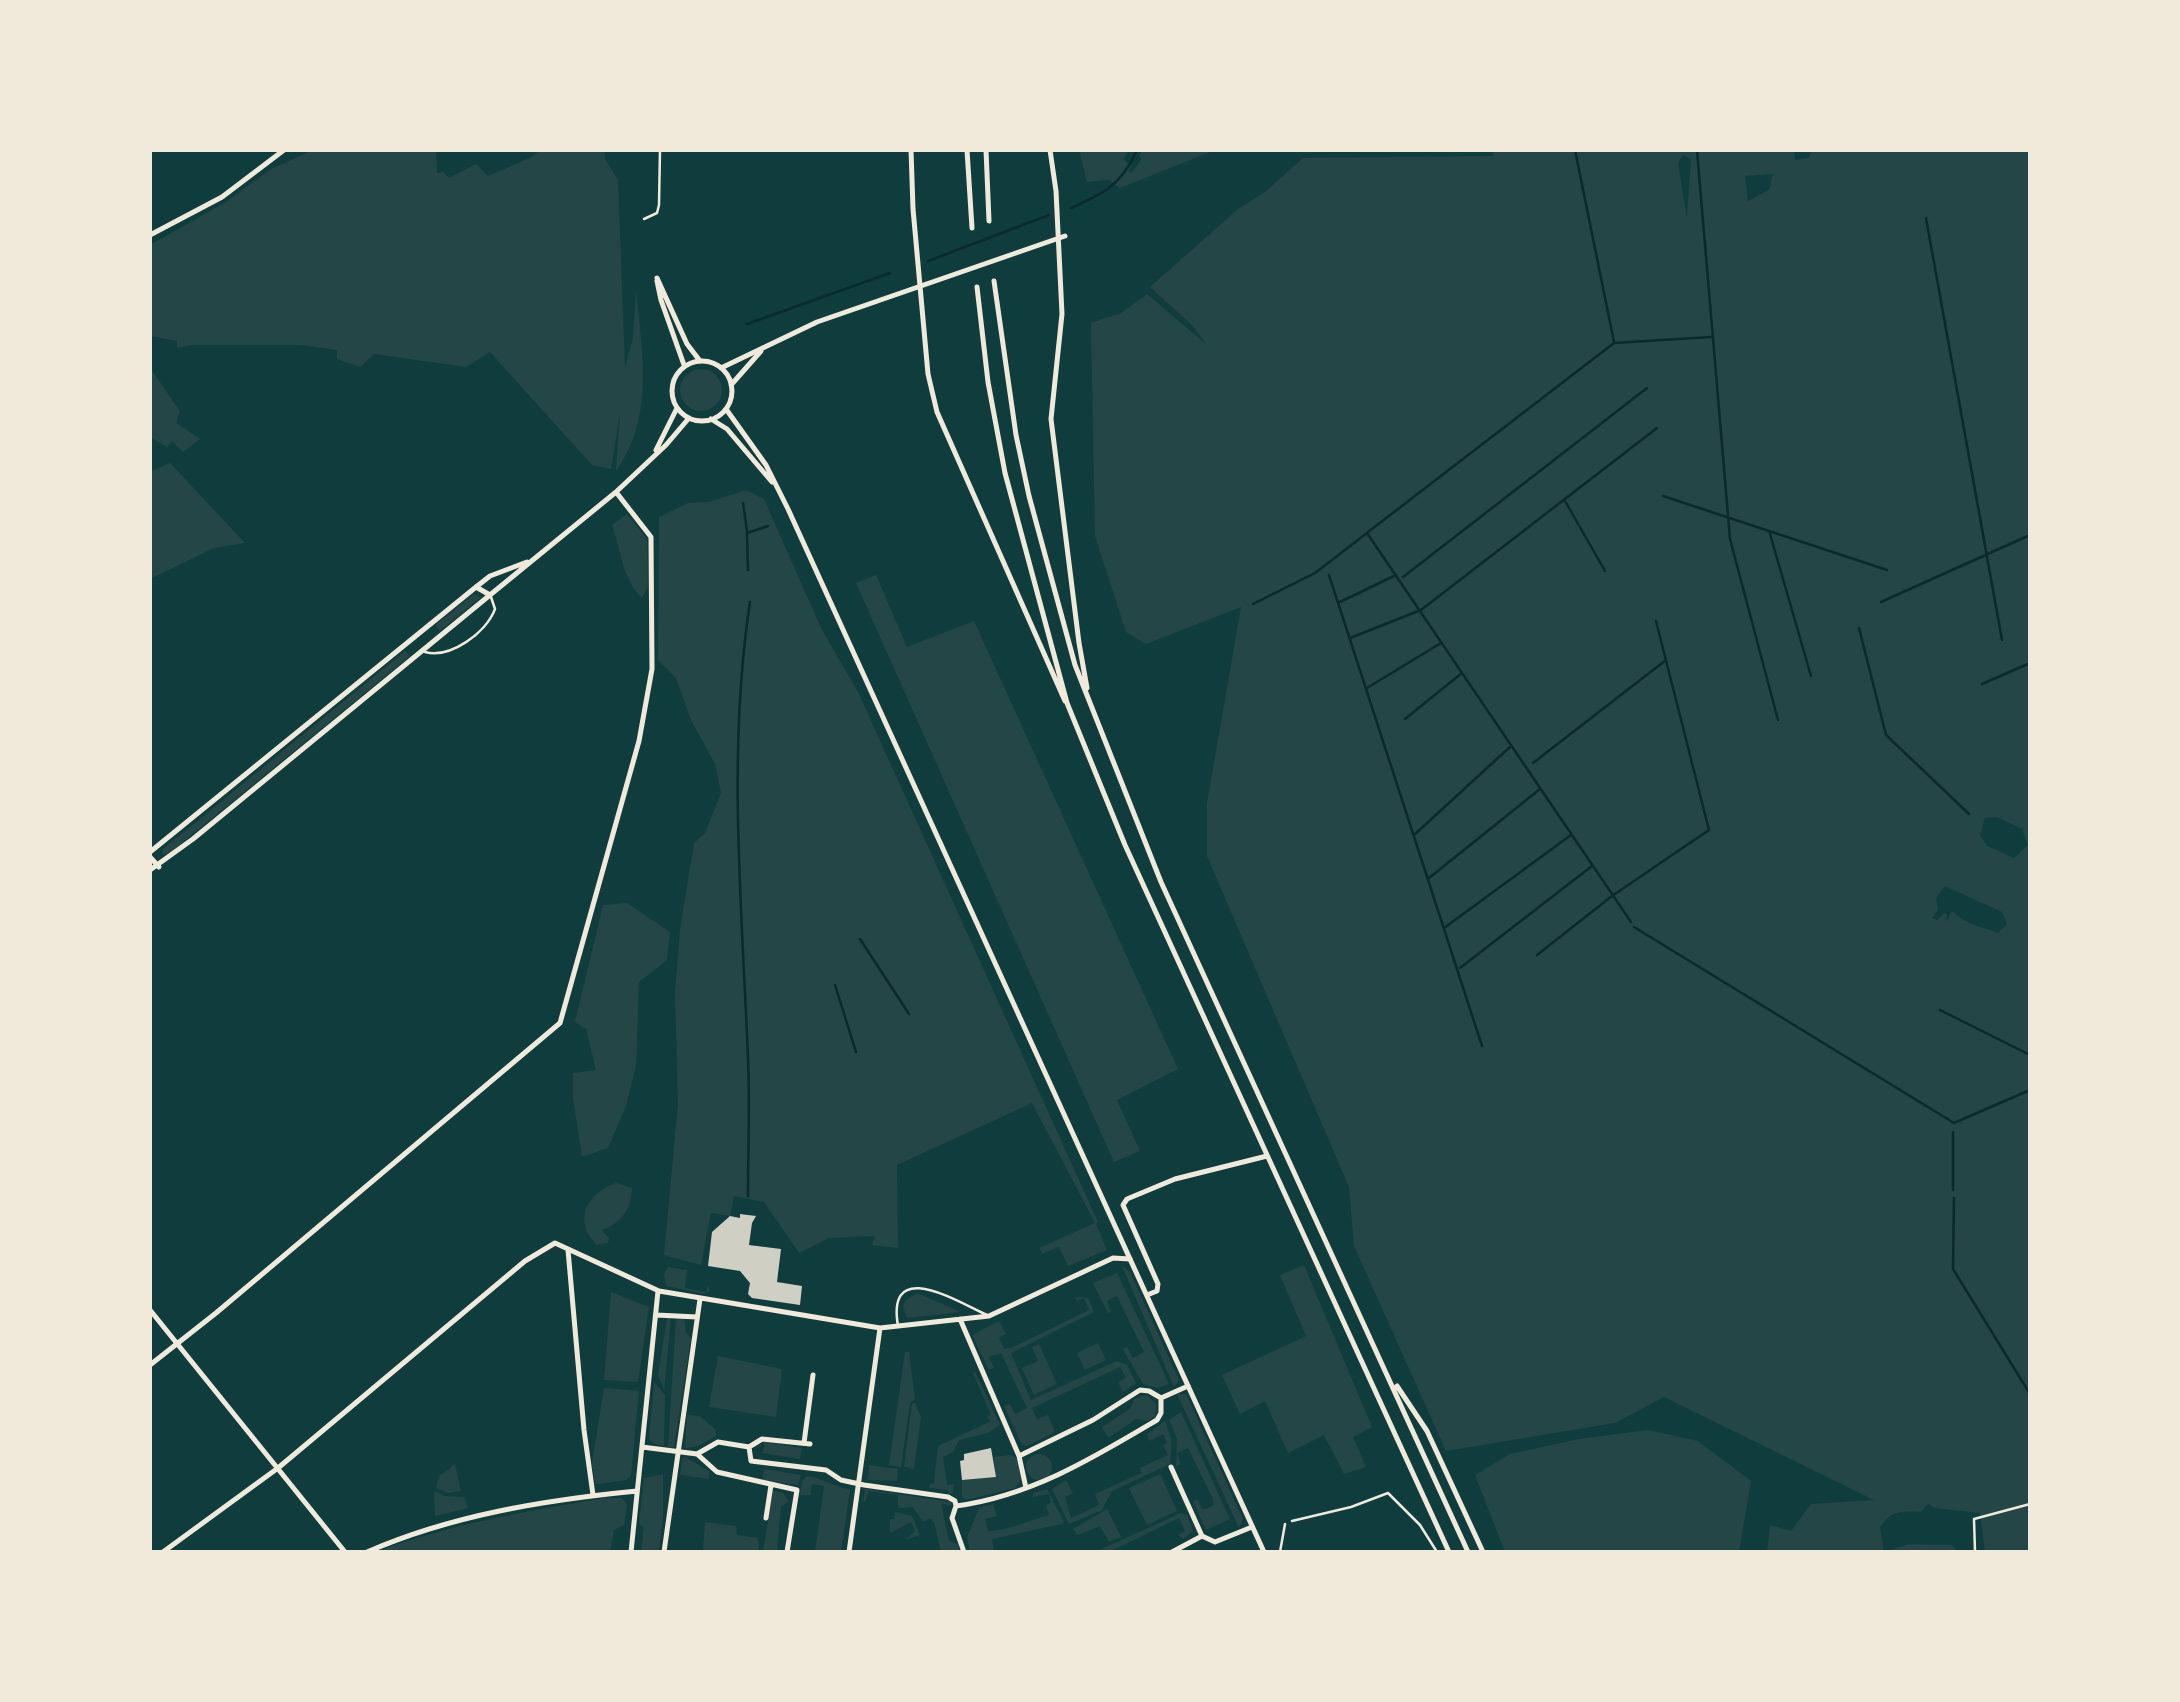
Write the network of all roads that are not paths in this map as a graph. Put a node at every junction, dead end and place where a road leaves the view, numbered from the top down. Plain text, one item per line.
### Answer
1 (284, 150) edge
2 (911, 150) edge
3 (967, 150) edge
4 (986, 150) edge
5 (1050, 150) edge
6 (989, 221) dead end
7 (972, 228) dead end
8 (150, 235) edge
9 (1062, 237) junction
10 (994, 281) dead end
11 (920, 286) junction
12 (977, 287) dead end
13 (761, 351) junction
14 (700, 361) junction
15 (684, 366) junction
16 (720, 368) junction
17 (731, 384) junction
18 (678, 408) junction
19 (726, 409) junction
20 (688, 418) junction
21 (712, 419) junction
22 (655, 453) junction
23 (775, 483) junction
24 (616, 492) junction
25 (530, 561) junction
26 (476, 587) junction
27 (490, 595) junction
28 (413, 638) junction
29 (424, 651) junction
30 (1088, 696) junction
31 (1067, 703) junction
32 (150, 855) edge
33 (159, 867) junction
34 (150, 870) edge
35 (1268, 1156) junction
36 (568, 1250) junction
37 (1130, 1259) junction
38 (658, 1290) junction
39 (1146, 1295) junction
40 (700, 1298) junction
41 (150, 1310) edge
42 (656, 1315) junction
43 (989, 1316) junction
44 (697, 1317) junction
45 (959, 1318) junction
46 (898, 1326) junction
47 (880, 1328) junction
48 (178, 1344) junction
49 (150, 1364) edge
50 (1389, 1374) junction
51 (812, 1376) dead end
52 (1188, 1386) junction
53 (1161, 1398) junction
54 (749, 1446) junction
55 (642, 1447) junction
56 (678, 1452) junction
57 (697, 1454) junction
58 (1019, 1456) junction
59 (752, 1461) junction
60 (1171, 1467) dead end
61 (278, 1468) junction
62 (749, 1477) junction
63 (858, 1484) junction
64 (771, 1485) junction
65 (1026, 1488) junction
66 (637, 1491) junction
67 (593, 1495) junction
68 (956, 1506) junction
69 (766, 1518) dead end
70 (1285, 1524) road end
71 (1252, 1527) junction
72 (1202, 1536) junction
73 (1215, 1542) junction
74 (163, 1552) edge
75 (345, 1552) edge
76 (367, 1552) edge
77 (631, 1552) edge
78 (664, 1552) edge
79 (787, 1552) edge
80 (849, 1552) edge
81 (964, 1552) edge
82 (1172, 1552) edge
83 (1215, 1552) edge
84 (1264, 1552) edge
85 (1280, 1552) edge
86 (1449, 1552) edge
87 (1468, 1552) edge
88 (1483, 1552) edge

1 - 8 street
2 - 11 street
3 - 7 street
4 - 6 street
5 - 9 street
9 - 11 street
9 - 30 street
10 - 30 street
11 - 13 street
11 - 31 street
12 - 31 street
13 - 16 street
13 - 17 street
14 - 15 street
14 - 15 street
14 - 16 street
15 - 18 street
16 - 17 street
17 - 19 street
18 - 20 street
18 - 22 street
19 - 21 street
19 - 23 street
20 - 21 street
20 - 22 street
21 - 23 street
22 - 24 street
23 - 37 street
24 - 25 street
24 - 48 street
25 - 26 street
25 - 27 street
26 - 27 street
26 - 28 street
27 - 29 street
27 - 29 lane
28 - 29 street
28 - 32 street
29 - 33 street
30 - 50 street
31 - 35 street
32 - 33 street
33 - 34 street
35 - 39 street
35 - 86 street
36 - 38 street
36 - 61 street
36 - 67 street
37 - 39 street
37 - 43 street
38 - 40 street
38 - 42 street
39 - 52 street
40 - 44 street
40 - 47 street
41 - 48 street
42 - 44 street
42 - 55 street
43 - 45 street
43 - 46 lane
44 - 56 street
45 - 46 street
45 - 58 street
46 - 47 street
47 - 63 street
48 - 49 street
48 - 61 street
50 - 87 street
50 - 88 street
51 - 54 street
52 - 53 street
52 - 71 street
53 - 58 street
53 - 65 street
54 - 57 street
54 - 59 street
55 - 56 street
55 - 66 street
56 - 57 street
56 - 78 street
57 - 62 street
58 - 65 street
59 - 62 street
59 - 63 street
60 - 72 street
61 - 74 street
61 - 75 street
62 - 64 street
63 - 68 street
63 - 80 street
64 - 69 street
64 - 79 street
65 - 68 street
66 - 67 street
66 - 77 street
67 - 76 street
68 - 81 street
70 - 85 lane
71 - 73 street
71 - 84 street
72 - 73 street
72 - 82 street
73 - 83 street

